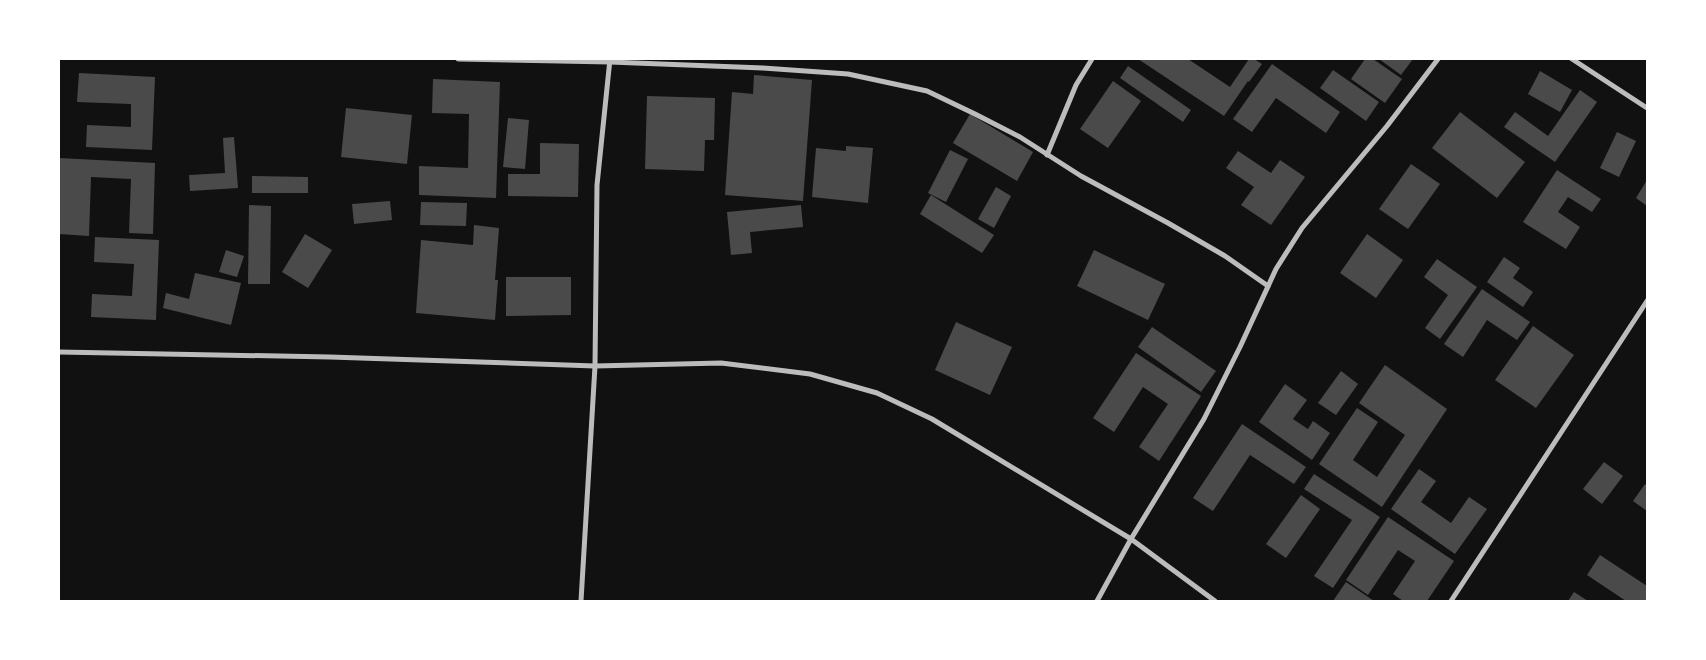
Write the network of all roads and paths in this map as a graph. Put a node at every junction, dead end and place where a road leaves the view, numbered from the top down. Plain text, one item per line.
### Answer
1 (458, 59) edge
2 (1092, 59) edge
3 (1438, 59) edge
4 (1572, 59) edge
5 (610, 60) edge
6 (1647, 108) edge
7 (1047, 155) junction
8 (1268, 286) junction
9 (1647, 301) edge
10 (59, 352) edge
11 (595, 366) junction
12 (1131, 539) junction
13 (581, 601) edge
14 (1097, 601) edge
15 (1215, 601) edge
16 (1450, 601) edge

1 - 5 street
2 - 7 street
3 - 8 street
4 - 6 street
5 - 7 street
5 - 11 street
7 - 8 street
8 - 12 street
9 - 16 street
10 - 11 street
11 - 12 street
11 - 13 street
12 - 14 street
12 - 15 street

